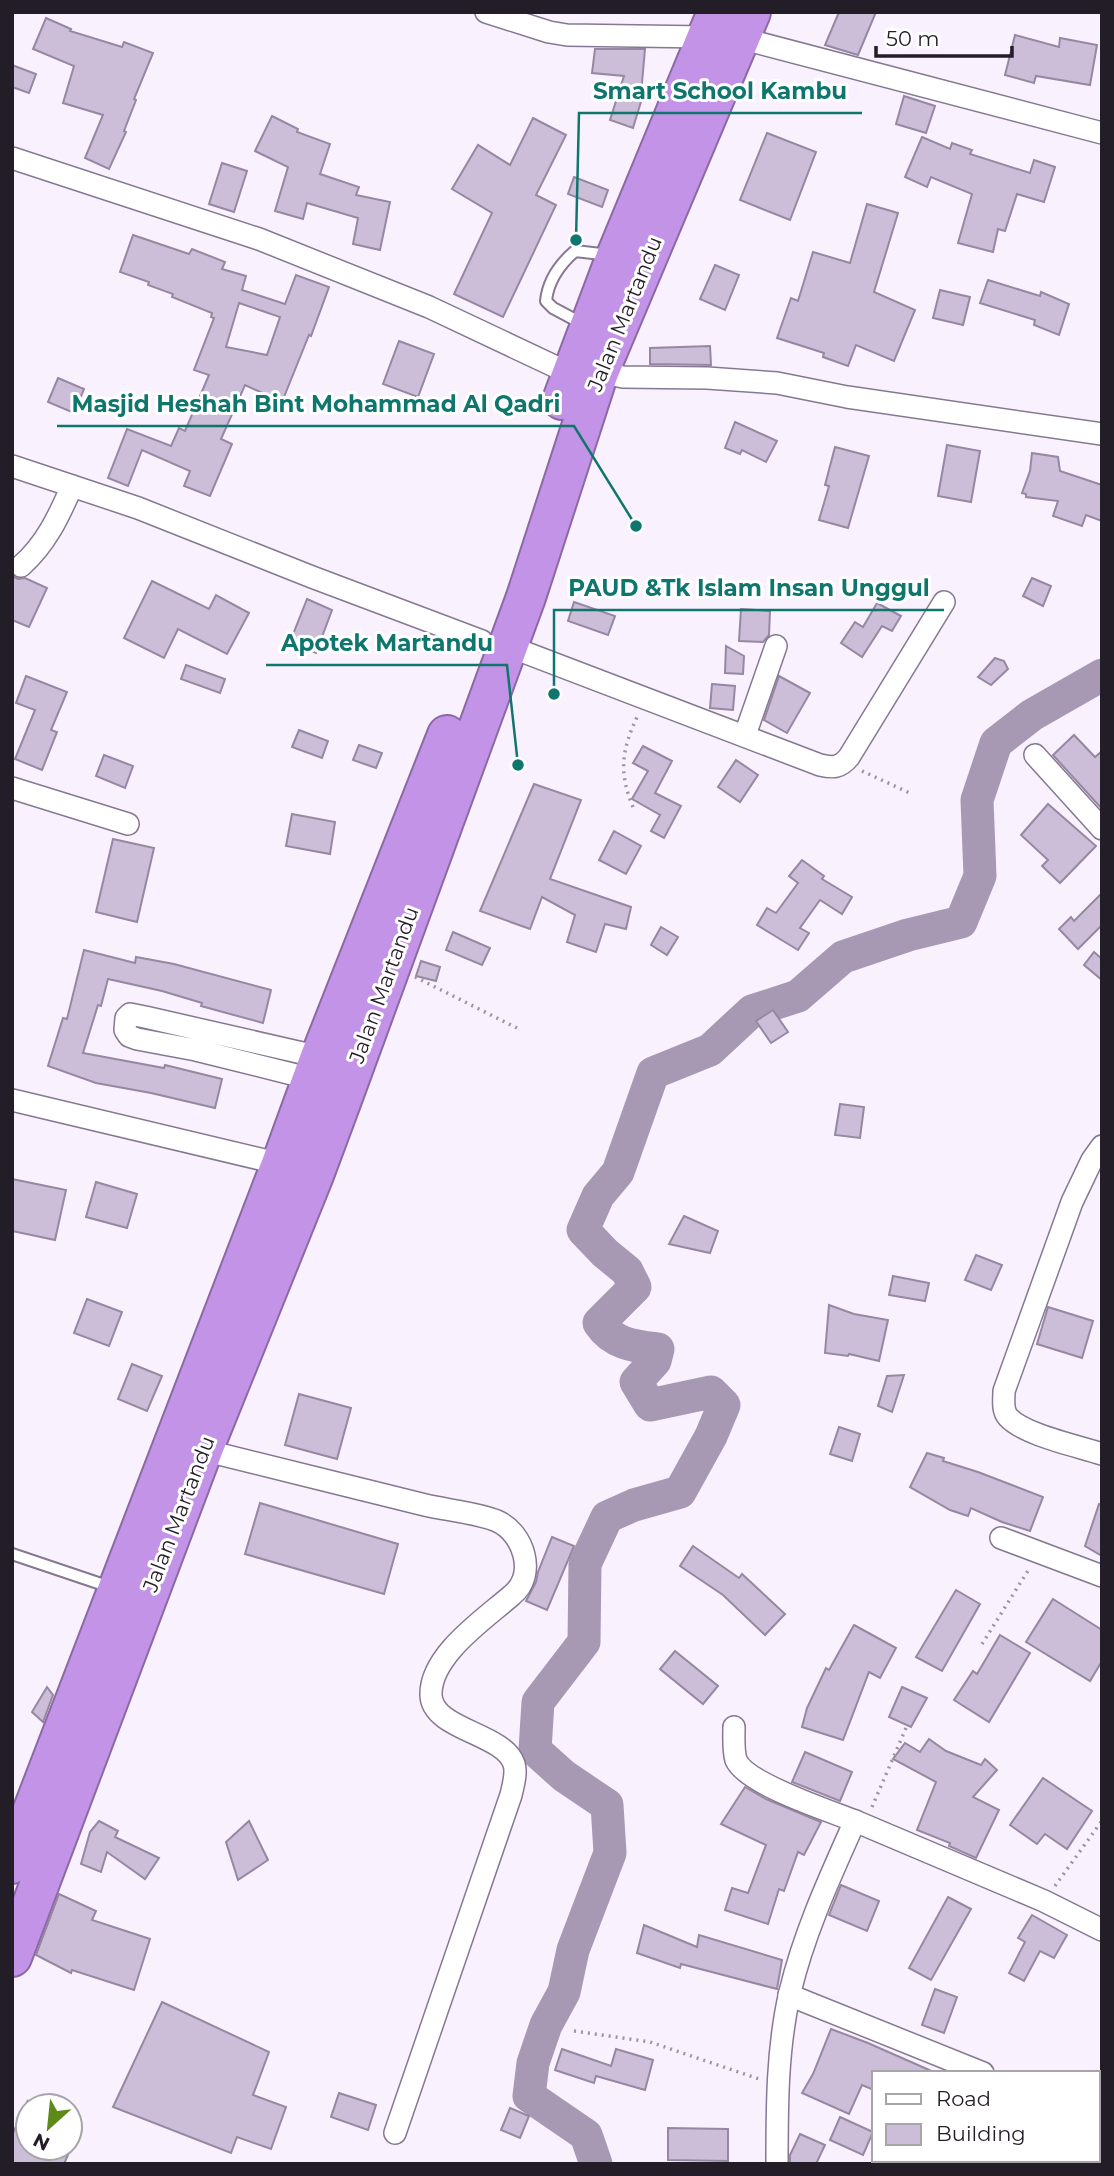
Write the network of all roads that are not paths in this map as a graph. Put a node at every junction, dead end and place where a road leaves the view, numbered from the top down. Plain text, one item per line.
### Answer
1 (486, 12) edge
2 (728, 25) edge
3 (1102, 133) edge
4 (12, 158) edge
5 (616, 256) junction
6 (588, 327) junction
7 (585, 373) junction
8 (1102, 435) edge
9 (12, 466) edge
10 (72, 486) junction
11 (21, 566) dead end
12 (944, 602) dead end
13 (495, 643) junction
14 (776, 646) dead end
15 (745, 735) junction
16 (1035, 755) dead end
17 (451, 764) junction
18 (12, 788) edge
19 (128, 824) dead end
20 (1102, 829) edge
21 (316, 1068) junction
22 (12, 1100) edge
23 (1102, 1146) edge
24 (281, 1164) junction
25 (203, 1450) junction
26 (1102, 1454) edge
27 (1001, 1538) dead end
28 (12, 1554) edge
29 (1102, 1576) edge
30 (116, 1590) junction
31 (734, 1727) dead end
32 (860, 1823) junction
33 (12, 1864) edge
34 (1102, 1930) edge
35 (12, 1957) edge
36 (789, 1995) junction
37 (979, 2071) edge
38 (395, 2133) dead end
39 (777, 2164) edge

1 - 2 street
2 - 3 street
2 - 5 highway, Jalan Martandu
2 - 7 highway, Jalan Martandu
4 - 7 street
5 - 6 highway, Jalan Martandu
5 - 6 lane
6 - 7 highway, Jalan Martandu
7 - 8 street
7 - 13 highway, Jalan Martandu
9 - 10 street
10 - 11 street
10 - 13 street
12 - 15 street
13 - 15 street
13 - 17 highway, Jalan Martandu
14 - 15 street
16 - 20 street
17 - 21 highway, Jalan Martandu
17 - 25 highway, Jalan Martandu
18 - 19 street
21 - 21 street
21 - 24 highway, Jalan Martandu
22 - 24 street
23 - 26 street
24 - 30 highway, Jalan Martandu
25 - 35 highway, Jalan Martandu
25 - 38 street
27 - 29 street
28 - 30 lane
30 - 33 highway, Jalan Martandu
31 - 32 street
32 - 34 street
32 - 36 street
36 - 37 street
36 - 39 street

